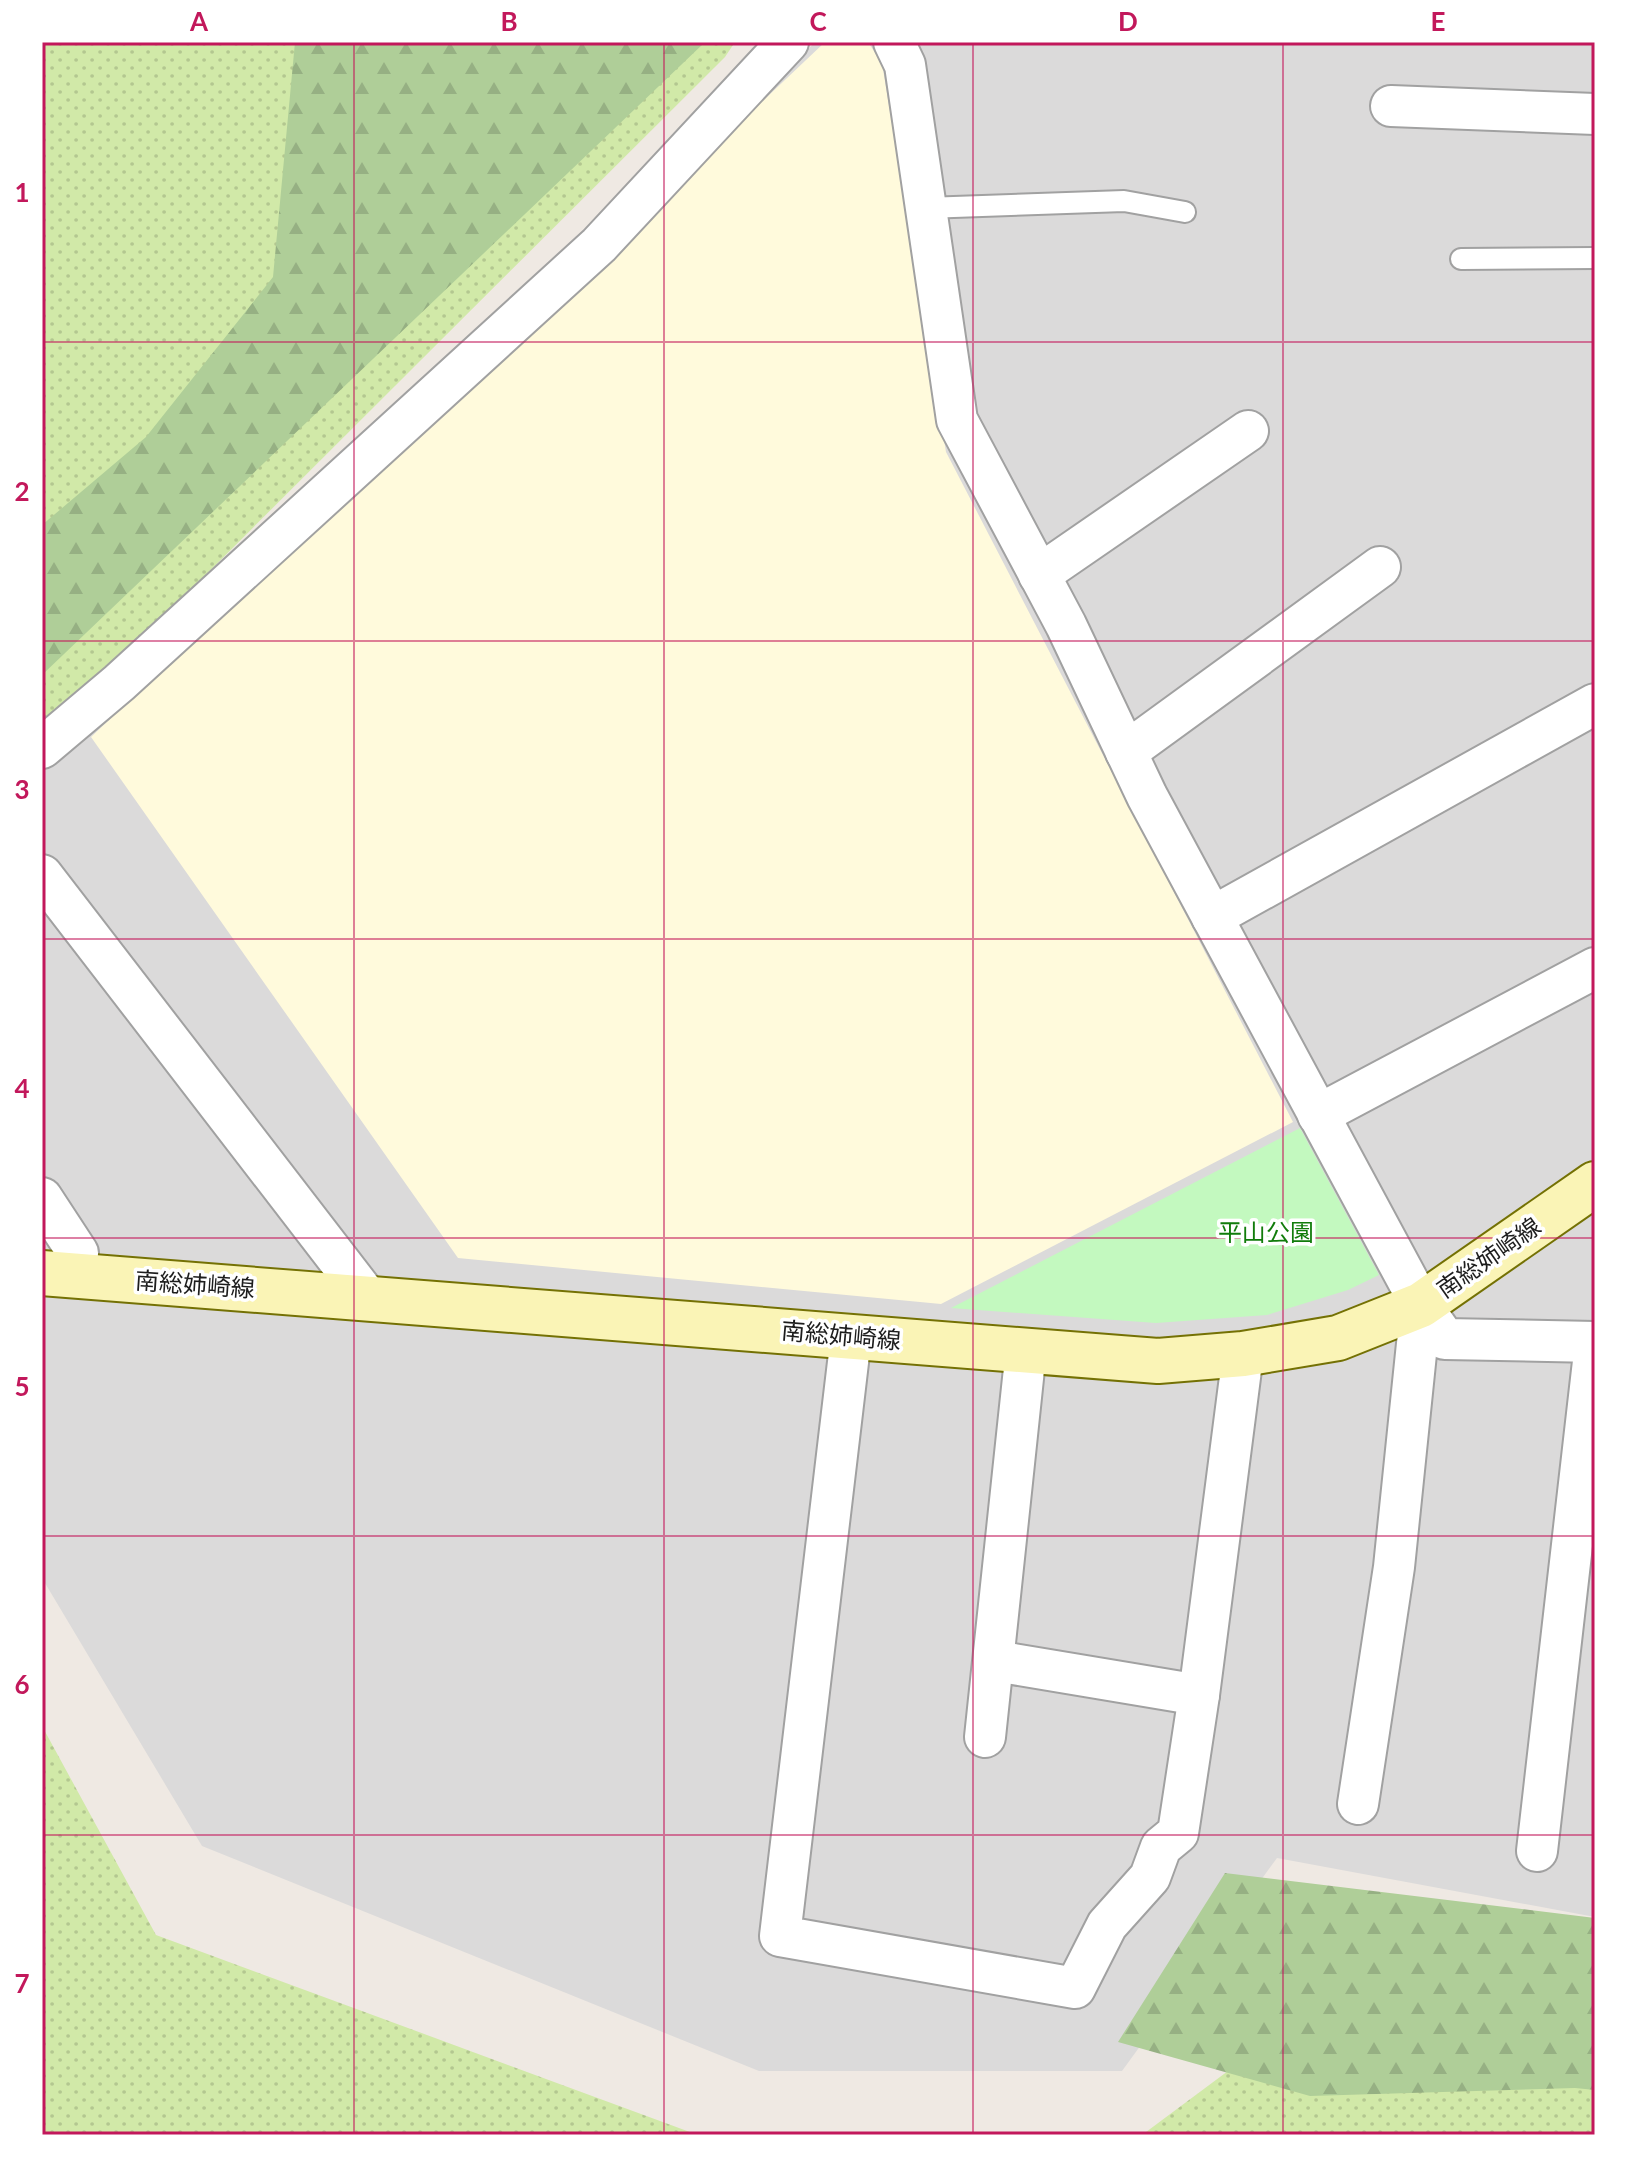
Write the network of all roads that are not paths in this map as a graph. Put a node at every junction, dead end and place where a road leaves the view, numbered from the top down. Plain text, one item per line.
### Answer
1 (788, 42) edge
2 (894, 42) edge
3 (1391, 106) dead end
4 (1595, 114) edge
5 (925, 208) junction
6 (1185, 212) dead end
7 (1595, 258) edge
8 (1461, 259) dead end
9 (1248, 431) dead end
10 (1380, 567) dead end
11 (1039, 575) junction
12 (1595, 704) edge
13 (42, 748) edge
14 (1126, 752) junction
15 (42, 875) edge
16 (1212, 917) junction
17 (1595, 968) edge
18 (1318, 1115) junction
19 (1594, 1186) edge
20 (42, 1198) edge
21 (59, 1274) edge
22 (367, 1297) junction
23 (1421, 1305) junction
24 (851, 1337) junction
25 (1595, 1343) edge
26 (1026, 1350) junction
27 (1243, 1354) junction
28 (995, 1661) junction
29 (1199, 1695) junction
30 (985, 1737) dead end
31 (1358, 1804) dead end
32 (1537, 1851) dead end

1 - 13 street
2 - 5 street
3 - 4 street
5 - 6 lane
5 - 11 street
7 - 8 lane
9 - 11 street
10 - 14 street
11 - 14 street
12 - 16 street
14 - 16 street
15 - 22 street
16 - 18 street
17 - 18 street
18 - 23 street
19 - 23 main road, 南総姉崎線
20 - 21 street
21 - 22 main road, 南総姉崎線
22 - 24 main road, 南総姉崎線
23 - 25 street
23 - 27 main road, 南総姉崎線
23 - 31 street
24 - 26 main road, 南総姉崎線
24 - 29 street
25 - 32 street
26 - 27 main road, 南総姉崎線
26 - 28 street
27 - 29 street
28 - 29 street
28 - 30 street

